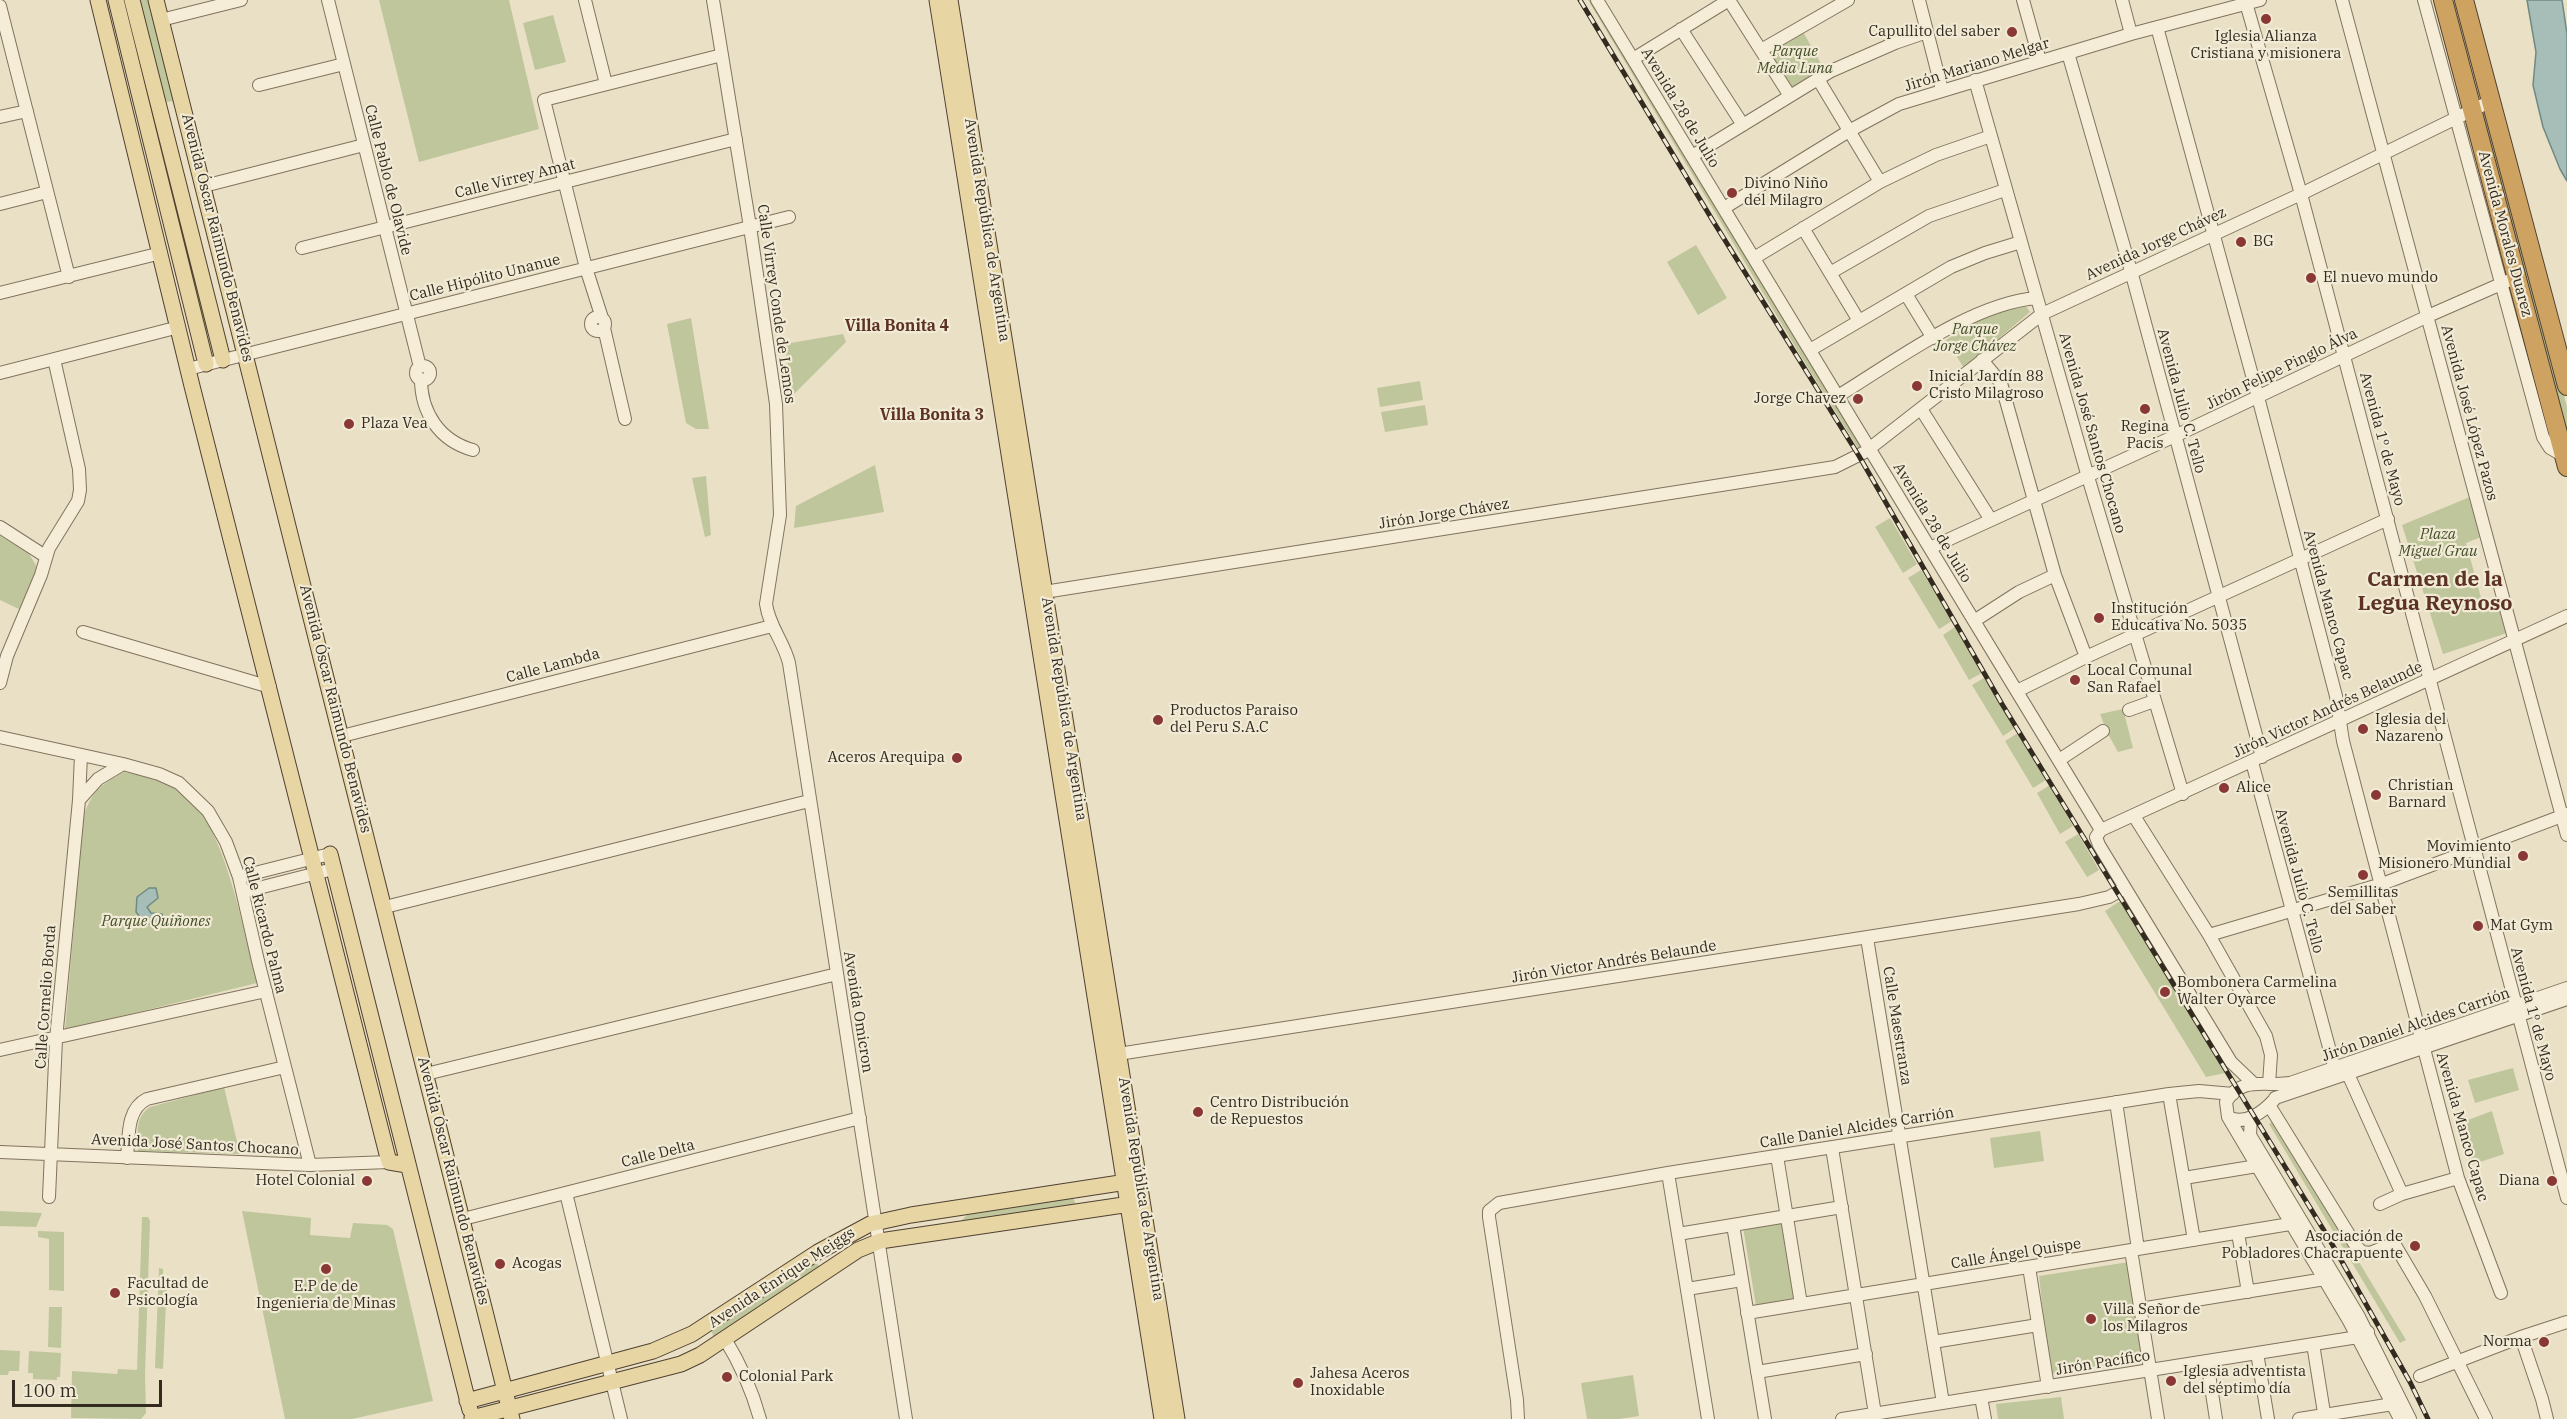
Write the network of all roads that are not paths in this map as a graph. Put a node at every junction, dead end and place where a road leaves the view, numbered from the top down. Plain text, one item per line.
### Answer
1 (98, 0) edge
2 (116, 0) edge
3 (132, 0) edge
4 (156, 0) edge
5 (241, 0) edge
6 (328, 0) edge
7 (585, 0) edge
8 (713, 0) edge
9 (937, 0) edge
10 (950, 0) edge
11 (1614, 0) edge
12 (1729, 0) edge
13 (1848, 0) edge
14 (1919, 0) edge
15 (2023, 0) edge
16 (2122, 0) edge
17 (2260, 0) edge
18 (2342, 0) edge
19 (2424, 0) edge
20 (2442, 0) edge
21 (2464, 0) edge
22 (1600, 4) edge
23 (2231, 4) edge
24 (0, 6) edge
25 (161, 20) junction
26 (948, 24) junction
27 (2157, 27) junction
28 (1682, 29) junction
29 (3, 30) edge
30 (1927, 32) junction
31 (2131, 34) junction
32 (1761, 50) junction
33 (2068, 53) junction
34 (722, 55) junction
35 (1633, 59) junction
36 (2040, 62) junction
37 (344, 64) junction
38 (1818, 79) junction
39 (1975, 80) junction
40 (606, 84) junction
41 (259, 85) dead end
42 (1942, 90) junction
43 (1790, 96) junction
44 (2491, 101) junction
45 (183, 104) junction
46 (27, 111) junction
47 (153, 113) junction
48 (2464, 114) junction
49 (0, 117) edge
50 (128, 119) junction
51 (1743, 124) junction
52 (1850, 131) junction
53 (1991, 136) junction
54 (736, 139) junction
55 (364, 145) junction
56 (2384, 152) junction
57 (1692, 156) junction
58 (565, 182) junction
59 (1880, 182) junction
60 (204, 186) junction
61 (2005, 190) junction
62 (47, 192) junction
63 (2301, 194) junction
64 (167, 199) junction
65 (0, 204) edge
66 (150, 204) junction
67 (1724, 208) junction
68 (789, 217) dead end
69 (385, 227) junction
70 (750, 227) junction
71 (1803, 228) junction
72 (2214, 234) junction
73 (2021, 242) junction
74 (302, 248) dead end
75 (161, 253) junction
76 (1754, 258) junction
77 (586, 268) junction
78 (2131, 271) junction
79 (1830, 273) junction
80 (69, 277) junction
81 (2509, 281) junction
82 (0, 293) edge
83 (1906, 294) junction
84 (2037, 298) junction
85 (406, 313) junction
86 (2042, 314) junction
87 (2428, 316) junction
88 (1859, 321) junction
89 (179, 327) junction
90 (1933, 338) junction
91 (1810, 350) junction
92 (247, 354) junction
93 (2344, 355) junction
94 (54, 359) junction
95 (223, 360) junction
96 (1982, 360) junction
97 (206, 364) junction
98 (188, 369) junction
99 (0, 373) edge
100 (2567, 386) edge
101 (1838, 396) junction
102 (2258, 397) junction
103 (1921, 409) junction
104 (626, 419) dead end
105 (2175, 436) junction
106 (1869, 448) junction
107 (473, 450) dead end
108 (1859, 456) joint
109 (2565, 462) edge
110 (2088, 477) junction
111 (2035, 501) junction
112 (2388, 519) junction
113 (1991, 520) junction
114 (0, 527) edge
115 (1930, 548) junction
116 (45, 556) junction
117 (2301, 561) junction
118 (2055, 575) junction
119 (1038, 593) junction
120 (2218, 596) junction
121 (768, 613) joint
122 (2567, 616) edge
123 (1974, 621) junction
124 (772, 626) junction
125 (83, 632) dead end
126 (2135, 635) junction
127 (2515, 641) junction
128 (2085, 657) junction
129 (2434, 678) junction
130 (0, 683) edge
131 (270, 687) junction
132 (2017, 691) junction
133 (2154, 701) junction
134 (2129, 710) dead end
135 (2340, 721) junction
136 (2103, 731) dead end
137 (342, 736) junction
138 (0, 737) edge
139 (81, 755) junction
140 (2257, 759) junction
141 (2059, 760) junction
142 (123, 764) junction
143 (2182, 794) junction
144 (79, 800) junction
145 (808, 801) junction
146 (2564, 815) edge
147 (2134, 816) junction
148 (2101, 830) junction
149 (2567, 835) edge
150 (2475, 850) junction
151 (313, 858) junction
152 (332, 862) junction
153 (317, 874) junction
154 (239, 877) junction
155 (2382, 884) junction
156 (2125, 888) junction
157 (243, 892) junction
158 (385, 907) junction
159 (2290, 910) junction
160 (2209, 935) junction
161 (1867, 938) junction
162 (837, 974) junction
163 (2567, 988) edge
164 (266, 991) junction
165 (2567, 999) edge
166 (2517, 1012) junction
167 (56, 1039) junction
168 (2423, 1044) junction
169 (0, 1050) edge
170 (1112, 1055) junction
171 (2231, 1062) junction
172 (285, 1067) junction
173 (2340, 1073) junction
174 (426, 1074) junction
175 (2253, 1083) junction
176 (2271, 1084) junction
177 (2236, 1092) junction
178 (2169, 1094) junction
179 (2116, 1102) junction
180 (2272, 1102) junction
181 (860, 1118) junction
182 (2228, 1118) junction
183 (2251, 1118) junction
184 (1899, 1137) junction
185 (2246, 1137) junction
186 (2567, 1142) edge
187 (2553, 1146) junction
188 (1832, 1148) junction
189 (0, 1152) edge
190 (52, 1153) junction
191 (1777, 1156) junction
192 (128, 1158) junction
193 (389, 1162) junction
194 (310, 1165) junction
195 (407, 1165) junction
196 (2257, 1166) junction
197 (1668, 1173) junction
198 (2184, 1178) junction
199 (2458, 1178) junction
200 (1132, 1181) junction
201 (1076, 1190) junction
202 (566, 1193) junction
203 (2402, 1194) junction
204 (49, 1197) dead end
205 (2567, 1198) edge
206 (1136, 1204) junction
207 (2380, 1204) dead end
208 (1842, 1207) junction
209 (1080, 1212) junction
210 (910, 1215) junction
211 (1787, 1216) junction
212 (462, 1220) junction
213 (877, 1222) junction
214 (2290, 1224) junction
215 (1733, 1225) junction
216 (2238, 1233) junction
217 (1678, 1234) junction
218 (914, 1235) junction
219 (2194, 1240) junction
220 (880, 1241) junction
221 (2135, 1250) junction
222 (818, 1252) junction
223 (2029, 1267) junction
224 (829, 1269) junction
225 (2325, 1279) junction
226 (1742, 1280) junction
227 (1923, 1284) junction
228 (1687, 1289) junction
229 (2248, 1292) junction
230 (2501, 1293) dead end
231 (1856, 1295) junction
232 (1801, 1304) junction
233 (2140, 1309) junction
234 (1747, 1313) junction
235 (2567, 1322) edge
236 (2038, 1325) junction
237 (2363, 1335) junction
238 (2521, 1337) junction
239 (725, 1339) junction
240 (1933, 1342) junction
241 (2313, 1344) junction
242 (2257, 1353) junction
243 (1866, 1354) junction
244 (2207, 1361) junction
245 (2458, 1361) junction
246 (608, 1363) junction
247 (2150, 1370) junction
248 (1757, 1372) junction
249 (2420, 1376) dead end
250 (613, 1383) junction
251 (2048, 1387) junction
252 (505, 1390) junction
253 (484, 1396) junction
254 (1981, 1397) junction
255 (1167, 1398) junction
256 (467, 1401) junction
257 (1943, 1403) junction
258 (2393, 1404) junction
259 (511, 1414) edge
260 (1875, 1414) junction
261 (489, 1416) edge
262 (2324, 1417) edge
263 (472, 1419) edge
264 (621, 1419) edge
265 (760, 1419) edge
266 (906, 1419) edge
267 (1162, 1419) edge
268 (1177, 1419) edge
269 (1518, 1419) edge
270 (1708, 1419) edge
271 (1765, 1419) edge
272 (1842, 1419) edge
273 (1985, 1419) edge
274 (2158, 1419) edge
275 (2216, 1419) edge
276 (2268, 1419) edge
277 (2299, 1419) edge
278 (2400, 1419) edge
279 (2410, 1419) edge
280 (2486, 1419) edge
281 (2547, 1419) edge

1 - 50 main road
2 - 47 main road, Avenida Óscar Raimundo Benavides
3 - 47 main road, Avenida Óscar Raimundo Benavides
4 - 25 main road, Avenida Óscar Raimundo Benavides
5 - 25 street
6 - 37 street, Calle Pablo de Olavide
7 - 40 street
8 - 34 street, Calle Virrey Conde de Lemos
9 - 26 main road, Avenida República de Argentina
10 - 26 main road, Avenida República de Argentina
11 - 22 street
12 - 28 street
12 - 32 street
13 - 32 street
14 - 30 street
15 - 36 street
16 - 31 street
17 - 23 street, Jirón Mariano Melgar
18 - 56 street, Avenida José López Pazos
19 - 48 street
20 - 48 highway, Avenida Morales Duarez
21 - 44 highway, Avenida Morales Duarez
22 - 35 street, Avenida 28 de Julio
23 - 27 street, Jirón Mariano Melgar
23 - 63 street, Avenida 1º de Mayo
24 - 29 street
25 - 45 main road, Avenida Óscar Raimundo Benavides
26 - 119 main road, Avenida República de Argentina
27 - 31 street, Jirón Mariano Melgar
27 - 72 street, Avenida Manco Capac
28 - 35 street
28 - 51 street
29 - 46 street
30 - 38 street
30 - 42 street
31 - 33 street, Jirón Mariano Melgar
32 - 43 street
33 - 36 street, Jirón Mariano Melgar
33 - 78 street, Avenida Julio C. Tello
34 - 40 street
34 - 54 street, Calle Virrey Conde de Lemos
35 - 57 street, Avenida 28 de Julio
36 - 39 street, Jirón Mariano Melgar
37 - 41 street
37 - 55 street, Calle Pablo de Olavide
38 - 43 street
38 - 52 street
39 - 42 street, Jirón Mariano Melgar
39 - 53 street, Avenida José Santos Chocano
40 - 58 street
42 - 52 street, Jirón Mariano Melgar
43 - 51 street
44 - 48 street, Avenida Jorge Chávez
44 - 100 highway, Avenida Morales Duarez
45 - 47 main road
45 - 60 main road, Avenida Óscar Raimundo Benavides
46 - 49 street
46 - 62 street
47 - 50 main road
47 - 64 main road, Avenida Óscar Raimundo Benavides
47 - 95 main road, Avenida Óscar Raimundo Benavides
48 - 56 street, Avenida Jorge Chávez
48 - 81 highway, Avenida Morales Duarez
50 - 66 main road
51 - 57 street
52 - 59 street
52 - 67 street, Jirón Mariano Melgar
53 - 59 street
53 - 61 street, Avenida José Santos Chocano
54 - 58 street, Calle Virrey Amat
54 - 70 street, Calle Virrey Conde de Lemos
55 - 60 street
55 - 69 street, Calle Pablo de Olavide
56 - 63 street, Avenida Jorge Chávez
56 - 87 street, Avenida José López Pazos
57 - 67 street, Avenida 28 de Julio
58 - 69 street, Calle Virrey Amat
58 - 77 street
59 - 71 street
60 - 92 main road, Avenida Óscar Raimundo Benavides
61 - 73 street, Avenida José Santos Chocano
61 - 79 street
62 - 65 street
62 - 80 street
63 - 72 street, Avenida Jorge Chávez
63 - 93 street, Avenida 1º de Mayo
64 - 66 main road
64 - 97 main road, Avenida Óscar Raimundo Benavides
66 - 75 main road
67 - 76 street, Avenida 28 de Julio
68 - 70 street, Calle Hipólito Unanue
69 - 74 street, Calle Virrey Amat
69 - 85 street, Calle Pablo de Olavide
70 - 77 street, Calle Hipólito Unanue
70 - 121 street, Calle Virrey Conde de Lemos
71 - 76 street
71 - 79 street
72 - 78 street, Avenida Jorge Chávez
72 - 102 street, Avenida Manco Capac
73 - 83 street
73 - 84 street, Avenida José Santos Chocano
75 - 80 street
75 - 89 main road
76 - 91 street, Avenida 28 de Julio
77 - 85 street, Calle Hipólito Unanue
77 - 104 street
78 - 86 street, Avenida Jorge Chávez
78 - 105 street, Avenida Julio C. Tello
79 - 88 street
80 - 82 street
81 - 87 street, Jirón Felipe Pinglo Álva
81 - 109 highway, Avenida Morales Duarez
83 - 88 street
83 - 90 street
84 - 86 street, Avenida José Santos Chocano
84 - 90 street
85 - 92 street, Calle Hipólito Unanue
85 - 107 street, Calle Pablo de Olavide
86 - 96 street, Avenida Jorge Chávez
86 - 110 street, Avenida José Santos Chocano
87 - 93 street, Jirón Felipe Pinglo Álva
87 - 127 street, Avenida José López Pazos
88 - 91 street
89 - 94 street
89 - 98 main road
90 - 101 street
91 - 101 street, Avenida 28 de Julio
92 - 95 street, Calle Hipólito Unanue
92 - 137 main road, Avenida Óscar Raimundo Benavides
93 - 102 street, Jirón Felipe Pinglo Álva
93 - 112 street, Avenida 1º de Mayo
94 - 99 street
94 - 116 street
95 - 97 street, Calle Hipólito Unanue
96 - 103 street, Avenida Jorge Chávez
96 - 111 street
97 - 98 street, Calle Hipólito Unanue
98 - 131 main road
101 - 106 street, Avenida 28 de Julio
102 - 105 street, Jirón Felipe Pinglo Álva
102 - 117 street, Avenida Manco Capac
103 - 106 street, Avenida Jorge Chávez
103 - 113 street
105 - 110 street, Jirón Felipe Pinglo Álva
105 - 120 street, Avenida Julio C. Tello
106 - 108 street, Avenida Jorge Chávez
106 - 115 street, Avenida 28 de Julio
108 - 119 street, Jirón Jorge Chávez
110 - 111 street, Jirón Felipe Pinglo Álva
110 - 126 street, Avenida José Santos Chocano
111 - 113 street, Jirón Felipe Pinglo Álva
111 - 118 street
112 - 117 street
112 - 129 street, Avenida 1º de Mayo
113 - 115 street, Jirón Felipe Pinglo Álva
114 - 116 street
115 - 123 street, Avenida 28 de Julio
116 - 130 street
117 - 120 street
117 - 135 street, Avenida Manco Capac
118 - 123 street
118 - 128 street
119 - 170 main road, Avenida República de Argentina
120 - 126 street
120 - 140 street, Avenida Julio C. Tello
121 - 124 street, Avenida Omicron
122 - 127 street, Jirón Victor Andrés Belaunde
123 - 132 street, Avenida 28 de Julio
124 - 137 street, Calle Lambda
124 - 145 street, Avenida Omicron
125 - 131 street
126 - 128 street
126 - 133 street, Avenida José Santos Chocano
127 - 129 street, Jirón Victor Andrés Belaunde
127 - 146 street, Avenida José López Pazos
128 - 132 street
129 - 135 street, Jirón Victor Andrés Belaunde
129 - 150 street, Avenida 1º de Mayo
131 - 151 main road
132 - 141 street, Avenida 28 de Julio
133 - 134 street
133 - 143 street, Avenida José Santos Chocano
135 - 140 street, Jirón Victor Andrés Belaunde
135 - 155 street, Avenida Manco Capac
136 - 141 street
137 - 158 main road, Avenida Óscar Raimundo Benavides
138 - 139 street, Calle Ricardo Palma
139 - 142 street, Calle Ricardo Palma
139 - 144 street, Calle Cornelio Borda
140 - 143 street, Jirón Victor Andrés Belaunde
140 - 159 street, Avenida Julio C. Tello
141 - 148 street, Avenida 28 de Julio
142 - 144 street
142 - 154 street, Calle Ricardo Palma
143 - 147 street, Jirón Victor Andrés Belaunde
144 - 167 street, Calle Cornelio Borda
145 - 158 street
145 - 162 street, Avenida Omicron
146 - 149 street, Avenida José López Pazos
146 - 150 street
147 - 148 street, Jirón Victor Andrés Belaunde
147 - 160 street
148 - 156 street, Avenida 28 de Julio
150 - 155 street
150 - 166 street, Avenida 1º de Mayo
151 - 152 street
151 - 153 main road
151 - 154 street
152 - 153 street
152 - 195 main road
153 - 157 street
153 - 193 main road
154 - 157 street, Calle Ricardo Palma
155 - 159 street
155 - 168 street, Avenida Manco Capac
156 - 161 street, Jirón Victor Andrés Belaunde
156 - 171 street, Avenida 28 de Julio
157 - 164 street, Calle Ricardo Palma
158 - 174 main road, Avenida Óscar Raimundo Benavides
159 - 160 street
159 - 173 street, Avenida Julio C. Tello
160 - 176 street
161 - 170 street, Jirón Victor Andrés Belaunde
161 - 184 street, Calle Maestranza
162 - 174 street
162 - 181 street, Avenida Omicron
163 - 166 street, Jirón Daniel Alcides Carrión
164 - 167 street
164 - 172 street, Calle Ricardo Palma
165 - 166 street, Jirón Daniel Alcides Carrión
166 - 168 street, Jirón Daniel Alcides Carrión
166 - 187 street, Avenida 1º de Mayo
167 - 169 street
167 - 190 street, Calle Cornelio Borda
168 - 173 street, Jirón Daniel Alcides Carrión
168 - 199 street, Avenida Manco Capac
170 - 200 main road, Avenida República de Argentina
171 - 175 street, Avenida 28 de Julio
171 - 177 street, Avenida 28 de Julio
172 - 192 street
172 - 194 street, Calle Ricardo Palma
173 - 176 street, Jirón Daniel Alcides Carrión
173 - 180 street, Jirón Daniel Alcides Carrión
173 - 203 street, Avenida Julio C. Tello
174 - 212 main road, Avenida Óscar Raimundo Benavides
175 - 176 street, Jirón Daniel Alcides Carrión
175 - 177 street
176 - 180 street
177 - 178 street, Calle Daniel Alcides Carrión
177 - 182 street
178 - 179 street, Calle Daniel Alcides Carrión
178 - 198 street
179 - 184 street, Calle Daniel Alcides Carrión
179 - 221 street
180 - 183 street, Jirón Daniel Alcides Carrión
180 - 245 street
181 - 202 street, Calle Delta
181 - 213 street, Avenida Omicron
182 - 183 street
182 - 185 street
183 - 185 street
184 - 188 street, Calle Daniel Alcides Carrión
184 - 227 street, Calle Maestranza
185 - 196 street
185 - 237 street
186 - 187 street
187 - 205 street, Avenida 1º de Mayo
188 - 191 street, Calle Daniel Alcides Carrión
188 - 208 street
189 - 190 street, Avenida José Santos Chocano
190 - 192 street, Avenida José Santos Chocano
190 - 204 street, Calle Cornelio Borda
191 - 197 street, Calle Daniel Alcides Carrión
191 - 211 street
192 - 194 street, Avenida José Santos Chocano
193 - 194 street, Avenida José Santos Chocano
193 - 195 main road
195 - 256 main road
196 - 198 street
196 - 214 street
197 - 217 street
197 - 269 street, Calle Daniel Alcides Carrión
198 - 219 street
199 - 203 street
199 - 230 street, Avenida Manco Capac
200 - 201 main road, Avenida Enrique Meiggs
200 - 206 main road, Avenida República de Argentina
201 - 209 main road
201 - 210 main road, Avenida Enrique Meiggs
202 - 212 street, Calle Delta
202 - 246 street
203 - 207 street
206 - 209 main road, Avenida Enrique Meiggs
206 - 255 main road, Avenida República de Argentina
208 - 211 street
208 - 231 street
209 - 218 main road, Avenida Enrique Meiggs
210 - 213 main road, Avenida Enrique Meiggs
210 - 218 main road
211 - 215 street
211 - 232 street
212 - 252 main road, Avenida Óscar Raimundo Benavides
213 - 220 street, Avenida Omicron
213 - 222 main road, Avenida Enrique Meiggs
214 - 216 street, Calle Ángel Quispe
214 - 225 street
215 - 217 street
215 - 226 street
216 - 219 street, Calle Ángel Quispe
216 - 229 street
217 - 228 street
218 - 220 main road, Avenida Enrique Meiggs
219 - 221 street, Calle Ángel Quispe
220 - 224 main road, Avenida Enrique Meiggs
220 - 266 street, Avenida Omicron
221 - 223 street, Calle Ángel Quispe
221 - 233 street
222 - 224 main road
222 - 246 main road, Avenida Enrique Meiggs
223 - 227 street, Calle Ángel Quispe
223 - 236 street
224 - 239 main road, Avenida Enrique Meiggs
225 - 229 street
225 - 237 street
226 - 228 street
226 - 234 street
227 - 231 street, Calle Ángel Quispe
227 - 240 street, Calle Maestranza
228 - 270 street
229 - 233 street
231 - 232 street, Calle Ángel Quispe
231 - 243 street
232 - 234 street, Calle Ángel Quispe
233 - 247 street
234 - 248 street
235 - 238 street
236 - 240 street
236 - 251 street
237 - 241 street, Jirón Pacífico
237 - 258 street
237 - 279 street
238 - 245 street
238 - 281 street
239 - 250 main road, Avenida Enrique Meiggs
239 - 265 street
240 - 257 street, Calle Maestranza
241 - 242 street, Jirón Pacífico
241 - 262 street
242 - 244 street, Jirón Pacífico
242 - 276 street
243 - 248 street
243 - 260 street
244 - 247 street, Jirón Pacífico
244 - 275 street
245 - 249 street
245 - 280 street
246 - 250 street
246 - 252 main road, Avenida Enrique Meiggs
247 - 251 street, Jirón Pacífico
247 - 274 street
248 - 271 street
250 - 259 main road, Avenida Enrique Meiggs
250 - 264 street
251 - 254 street, Jirón Pacífico
252 - 253 main road, Avenida Enrique Meiggs
252 - 259 main road, Avenida Óscar Raimundo Benavides
253 - 256 main road, Avenida Enrique Meiggs
253 - 261 main road
254 - 257 street, Jirón Pacífico
254 - 273 street
255 - 267 main road, Avenida República de Argentina
255 - 268 main road, Avenida República de Argentina
256 - 263 main road
257 - 260 street, Jirón Pacífico
258 - 262 street
258 - 278 street
259 - 261 main road, Avenida Enrique Meiggs
260 - 272 street, Jirón Pacífico
261 - 263 main road, Avenida Enrique Meiggs
262 - 277 street

